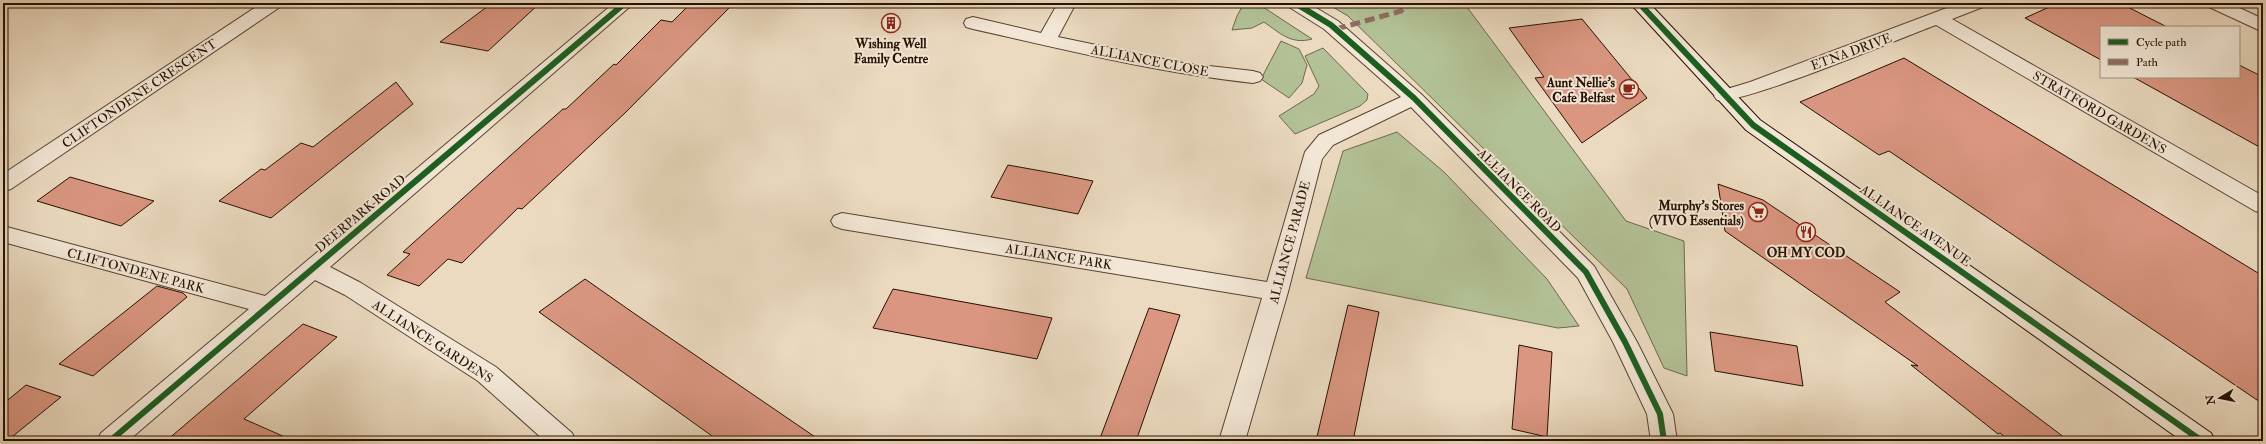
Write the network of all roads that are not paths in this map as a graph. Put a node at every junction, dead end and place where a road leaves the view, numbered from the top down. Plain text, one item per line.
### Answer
1 (274, 3) edge
2 (625, 3) edge
3 (1067, 3) edge
4 (1295, 3) edge
5 (1639, 3) edge
6 (1977, 3) edge
7 (2215, 3) edge
8 (1938, 18) junction
9 (973, 23) dead end
10 (2263, 26) edge
11 (1047, 39) junction
12 (1253, 77) dead end
13 (1724, 96) junction
14 (1414, 98) junction
15 (3, 184) edge
16 (2263, 206) edge
17 (842, 221) dead end
18 (3, 234) edge
19 (312, 268) junction
20 (1276, 292) junction
21 (269, 306) junction
22 (110, 441) edge
23 (563, 441) edge
24 (1232, 441) edge
25 (1664, 441) edge
26 (2202, 441) edge

1 - 15 street, CLIFTONDENE CRESCENT
2 - 19 street, DEERPARK ROAD
3 - 11 street
4 - 14 street, ALLIANCE ROAD
5 - 13 street, ALLIANCE AVENUE
6 - 8 street, ETNA DRIVE
7 - 10 street
8 - 13 street, ETNA DRIVE
8 - 16 street, STRATFORD GARDENS
9 - 11 street, ALLIANCE CLOSE
11 - 12 street, ALLIANCE CLOSE
13 - 26 street, ALLIANCE AVENUE
14 - 20 street, ALLIANCE PARADE
14 - 25 street, ALLIANCE ROAD
17 - 20 street, ALLIANCE PARK
18 - 21 street, CLIFTONDENE PARK
19 - 21 street, DEERPARK ROAD
19 - 23 street, ALLIANCE GARDENS
20 - 24 street, ALLIANCE PARADE
21 - 22 street, DEERPARK ROAD

